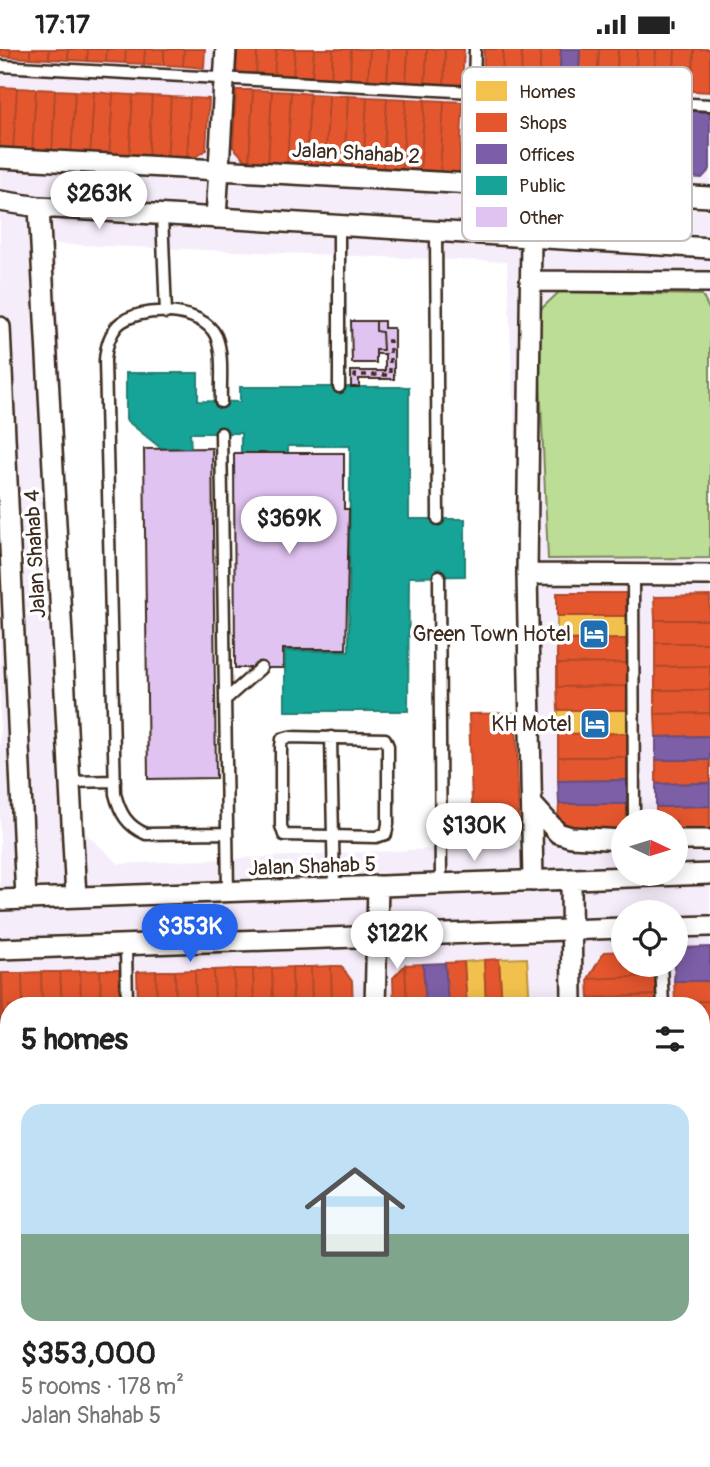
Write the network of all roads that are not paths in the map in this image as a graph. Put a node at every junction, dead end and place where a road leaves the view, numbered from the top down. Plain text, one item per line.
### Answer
1 (226, 49) edge
2 (475, 49) edge
3 (0, 66) edge
4 (475, 67) edge
5 (225, 78) junction
6 (462, 90) edge
7 (692, 104) edge
8 (710, 105) edge
9 (0, 157) edge
10 (219, 169) junction
11 (462, 182) edge
12 (692, 196) edge
13 (710, 197) edge
14 (0, 201) edge
15 (39, 207) junction
16 (162, 215) junction
17 (216, 218) junction
18 (339, 225) junction
19 (436, 231) junction
20 (462, 233) edge
21 (531, 241) edge
22 (603, 241) edge
23 (710, 247) edge
24 (530, 281) junction
25 (710, 282) edge
26 (166, 313) junction
27 (0, 327) edge
28 (339, 387) dead end
29 (221, 402) dead end
30 (221, 433) dead end
31 (439, 519) dead end
32 (4, 550) edge
33 (527, 574) junction
34 (633, 575) junction
35 (710, 575) edge
36 (439, 576) dead end
37 (261, 668) dead end
38 (225, 701) junction
39 (331, 737) junction
40 (115, 781) junction
41 (70, 782) junction
42 (532, 804) junction
43 (634, 809) edge
44 (227, 833) junction
45 (332, 838) junction
46 (611, 840) edge
47 (688, 840) edge
48 (710, 840) edge
49 (710, 874) edge
50 (571, 879) junction
51 (533, 881) junction
52 (441, 884) junction
53 (378, 886) junction
54 (334, 888) junction
55 (228, 892) junction
56 (76, 897) junction
57 (26, 899) junction
58 (0, 900) edge
59 (710, 926) edge
60 (688, 927) edge
61 (611, 928) edge
62 (570, 929) junction
63 (378, 934) junction
64 (126, 947) junction
65 (0, 949) edge
66 (662, 977) edge
67 (127, 997) edge
68 (375, 997) edge
69 (572, 997) edge
70 (663, 997) edge

1 - 5 street
2 - 4 lane
3 - 5 lane
5 - 6 lane
5 - 10 street
7 - 8 lane
9 - 10 street, Jalan Shahab 2
10 - 11 street, Jalan Shahab 2
10 - 17 street
12 - 13 street, Jalan Shahab 2
14 - 15 street
15 - 16 street
15 - 41 street, Jalan Shahab 4
16 - 17 street
16 - 26 lane
17 - 18 street
18 - 19 street
18 - 28 lane
19 - 20 street
19 - 31 lane
21 - 24 street
22 - 23 street
24 - 25 street
24 - 33 street
26 - 29 lane
26 - 40 lane
27 - 32 street
30 - 38 lane
32 - 57 street
33 - 34 street
33 - 42 street
34 - 35 street
34 - 43 lane
36 - 52 lane
37 - 38 lane
38 - 44 lane
39 - 45 lane
39 - 45 lane
39 - 45 lane
40 - 41 lane
40 - 44 lane
41 - 56 street, Jalan Shahab 4
42 - 46 street
42 - 51 street
44 - 55 lane
45 - 54 lane
47 - 48 street
49 - 50 street, Jalan Shahab 5
50 - 51 street, Jalan Shahab 5
50 - 62 street
51 - 52 street, Jalan Shahab 5
52 - 53 street, Jalan Shahab 5
53 - 54 street, Jalan Shahab 5
53 - 63 street
54 - 55 street, Jalan Shahab 5
55 - 56 street, Jalan Shahab 5
56 - 57 street, Jalan Shahab 5
57 - 58 street, Jalan Shahab 5
59 - 60 street
61 - 62 street
62 - 63 street
62 - 69 street
63 - 64 street
63 - 68 street
64 - 65 street
64 - 67 lane
66 - 70 lane

